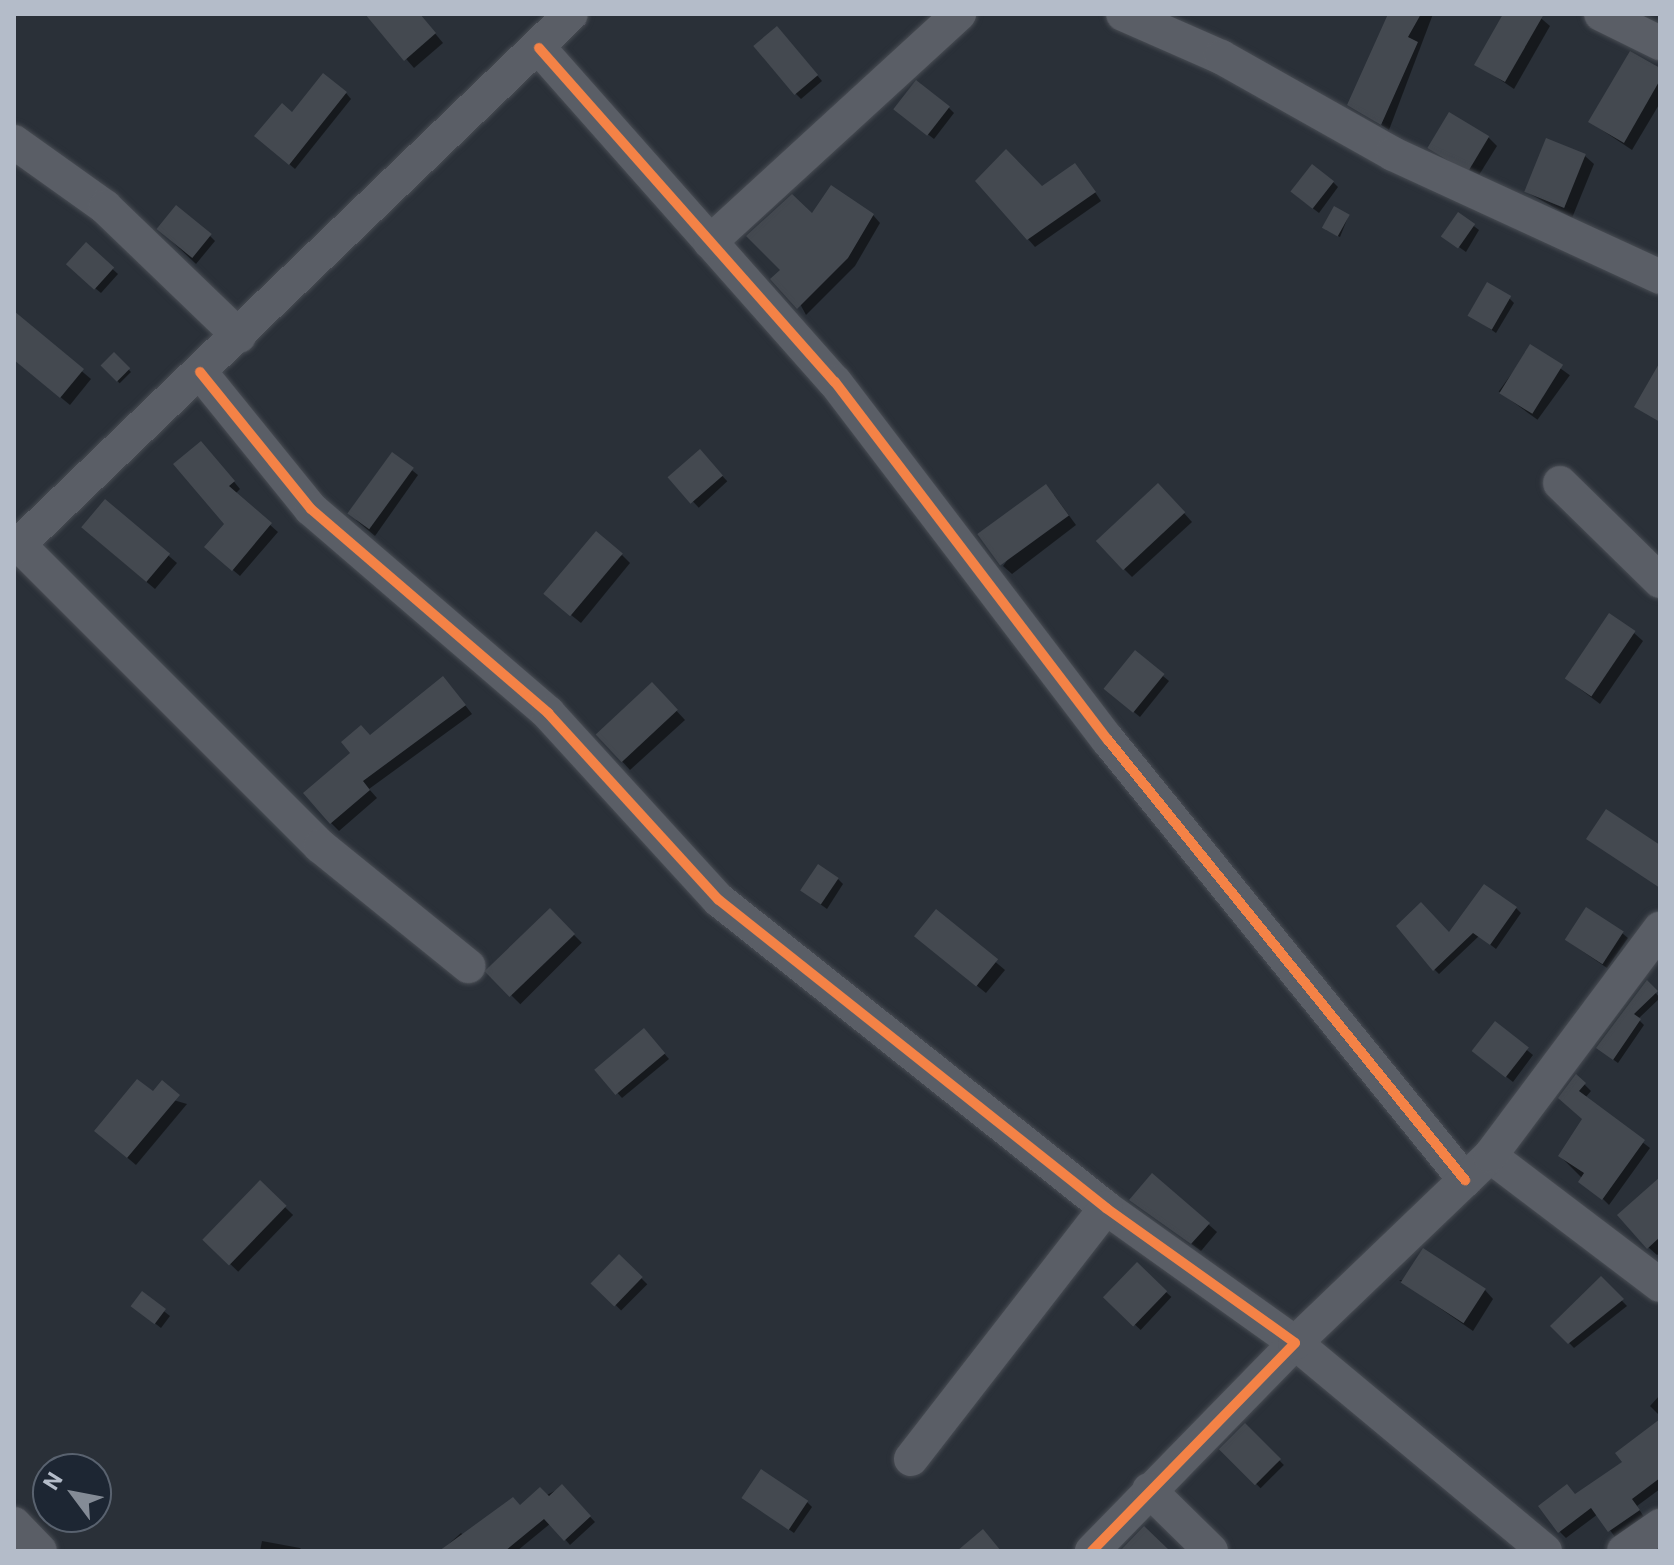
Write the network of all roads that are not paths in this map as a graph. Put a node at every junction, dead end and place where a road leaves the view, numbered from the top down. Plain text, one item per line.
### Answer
1 (571, 14) edge
2 (959, 14) edge
3 (1123, 14) edge
4 (1601, 14) edge
5 (1660, 43) edge
6 (539, 48) junction
7 (14, 142) edge
8 (710, 242) junction
9 (1660, 277) edge
10 (239, 336) junction
11 (200, 372) junction
12 (1560, 483) dead end
13 (17, 547) edge
14 (1660, 581) edge
15 (1659, 932) edge
16 (468, 966) dead end
17 (1490, 1156) junction
18 (1465, 1180) junction
19 (1106, 1208) junction
20 (1660, 1285) edge
21 (1295, 1343) junction
22 (911, 1459) dead end
23 (1149, 1490) junction
24 (14, 1524) edge
25 (1660, 1526) edge
26 (40, 1551) edge
27 (1092, 1551) edge
28 (1211, 1551) edge
29 (1545, 1551) edge
30 (1624, 1551) edge

1 - 6 street
2 - 8 street
3 - 9 street
4 - 5 street
6 - 8 street
6 - 10 street
7 - 10 street
8 - 18 street
10 - 11 street
11 - 13 street
11 - 19 street
12 - 14 street
13 - 16 street
15 - 17 street
17 - 18 street
17 - 20 street
18 - 21 street
19 - 21 street
19 - 22 street
21 - 23 street
21 - 29 street
23 - 27 street
23 - 28 street
24 - 26 street
25 - 30 street

